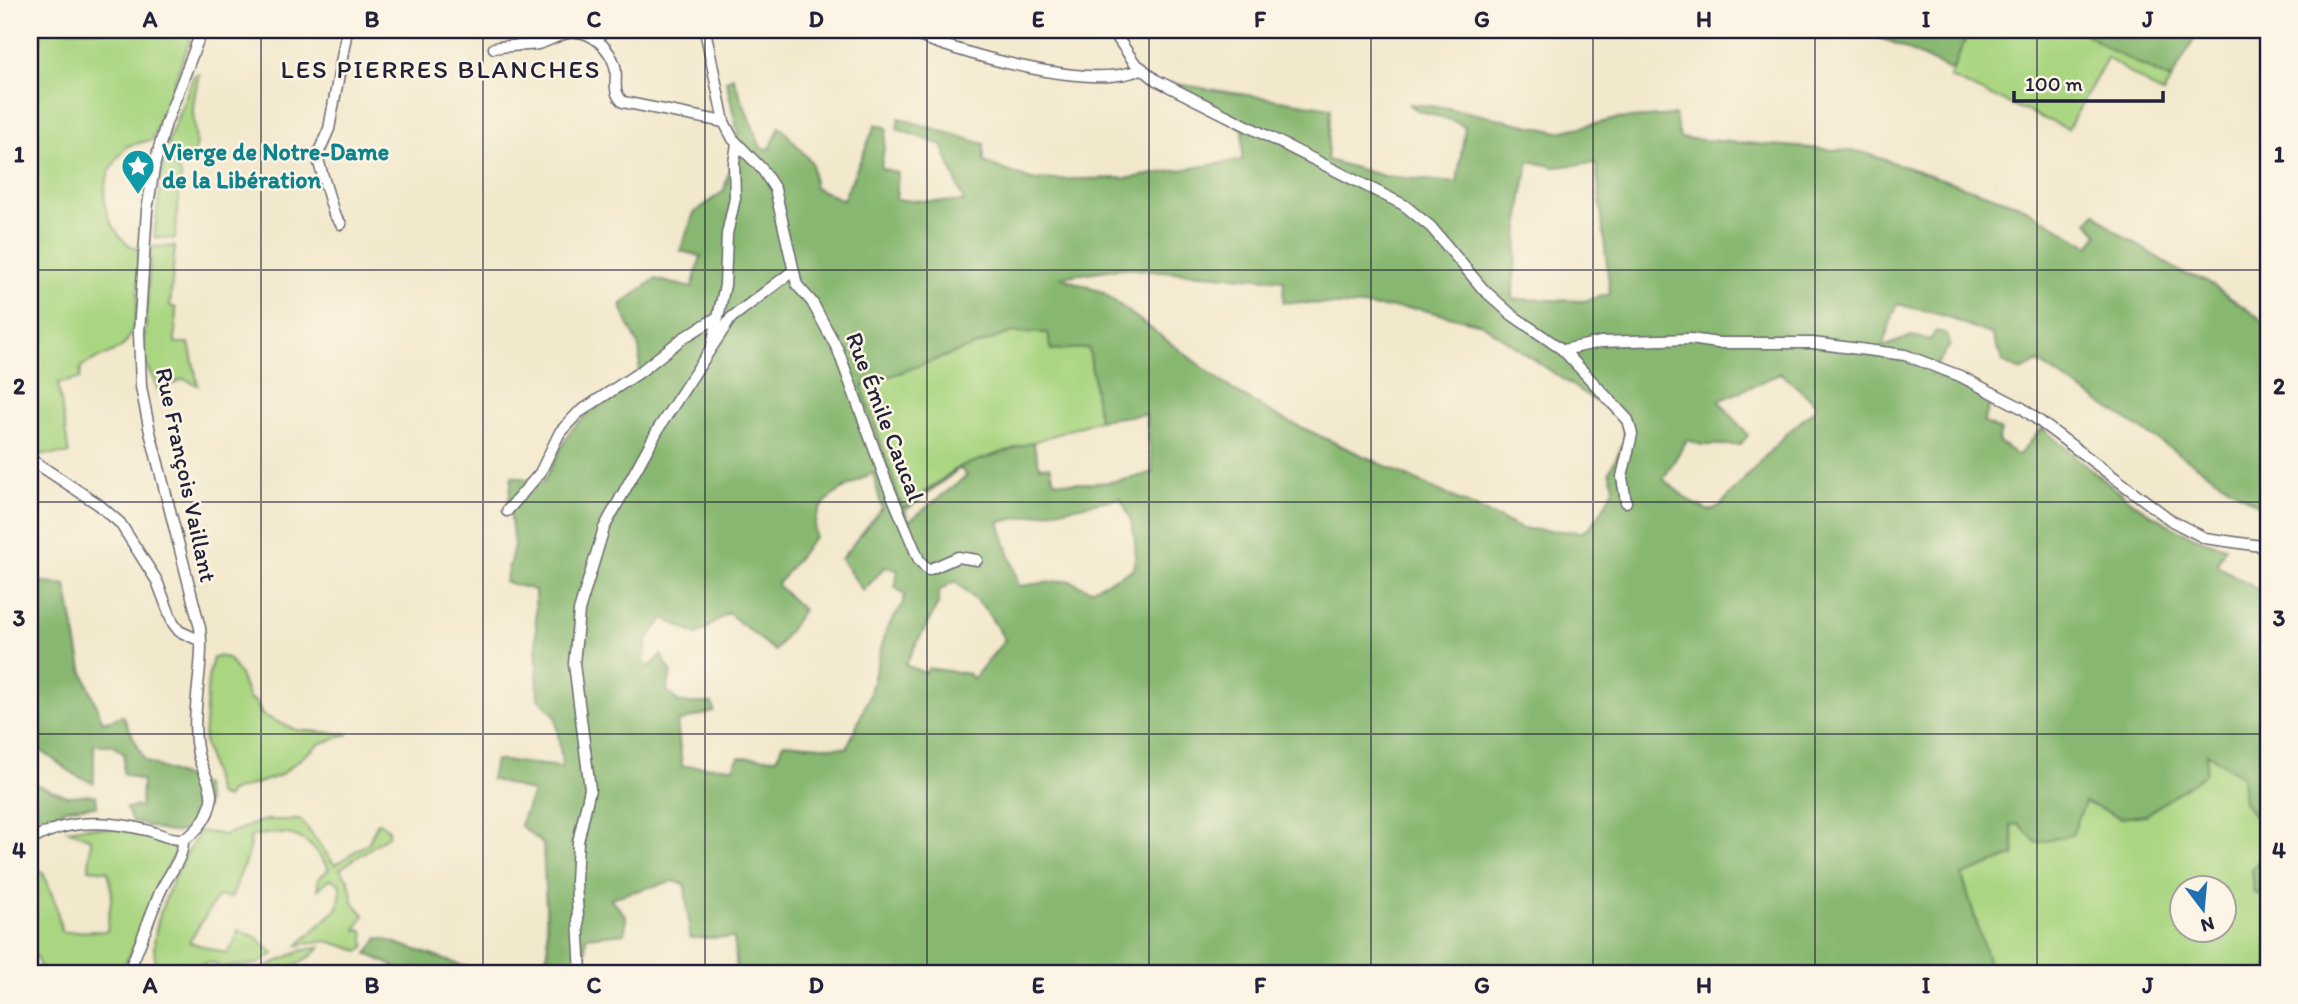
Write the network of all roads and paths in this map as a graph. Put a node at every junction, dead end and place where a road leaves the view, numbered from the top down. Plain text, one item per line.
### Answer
1 (202, 30) edge
2 (347, 30) edge
3 (705, 30) edge
4 (904, 30) edge
5 (1112, 30) edge
6 (494, 48) dead end
7 (1142, 68) junction
8 (724, 122) junction
9 (737, 144) junction
10 (341, 224) dead end
11 (793, 271) junction
12 (716, 318) junction
13 (712, 348) junction
14 (1563, 350) junction
15 (30, 459) edge
16 (1626, 502) dead end
17 (507, 511) dead end
18 (2268, 547) edge
19 (977, 560) dead end
20 (201, 640) junction
21 (183, 839) junction
22 (30, 841) edge
23 (127, 974) edge
24 (581, 974) edge

1 - 20 street, Rue François Vaillant
2 - 10 street
3 - 8 street, Rue Émile Caucal
4 - 7 street
5 - 7 street
6 - 8 street
7 - 14 street
8 - 9 street, Rue Émile Caucal
9 - 11 street, Rue Émile Caucal
9 - 12 street
11 - 13 street
11 - 19 street, Rue Émile Caucal
12 - 13 street
12 - 17 street
13 - 24 street
14 - 16 street
14 - 18 street
15 - 20 street
20 - 21 street, Rue François Vaillant
21 - 22 street
21 - 23 street

